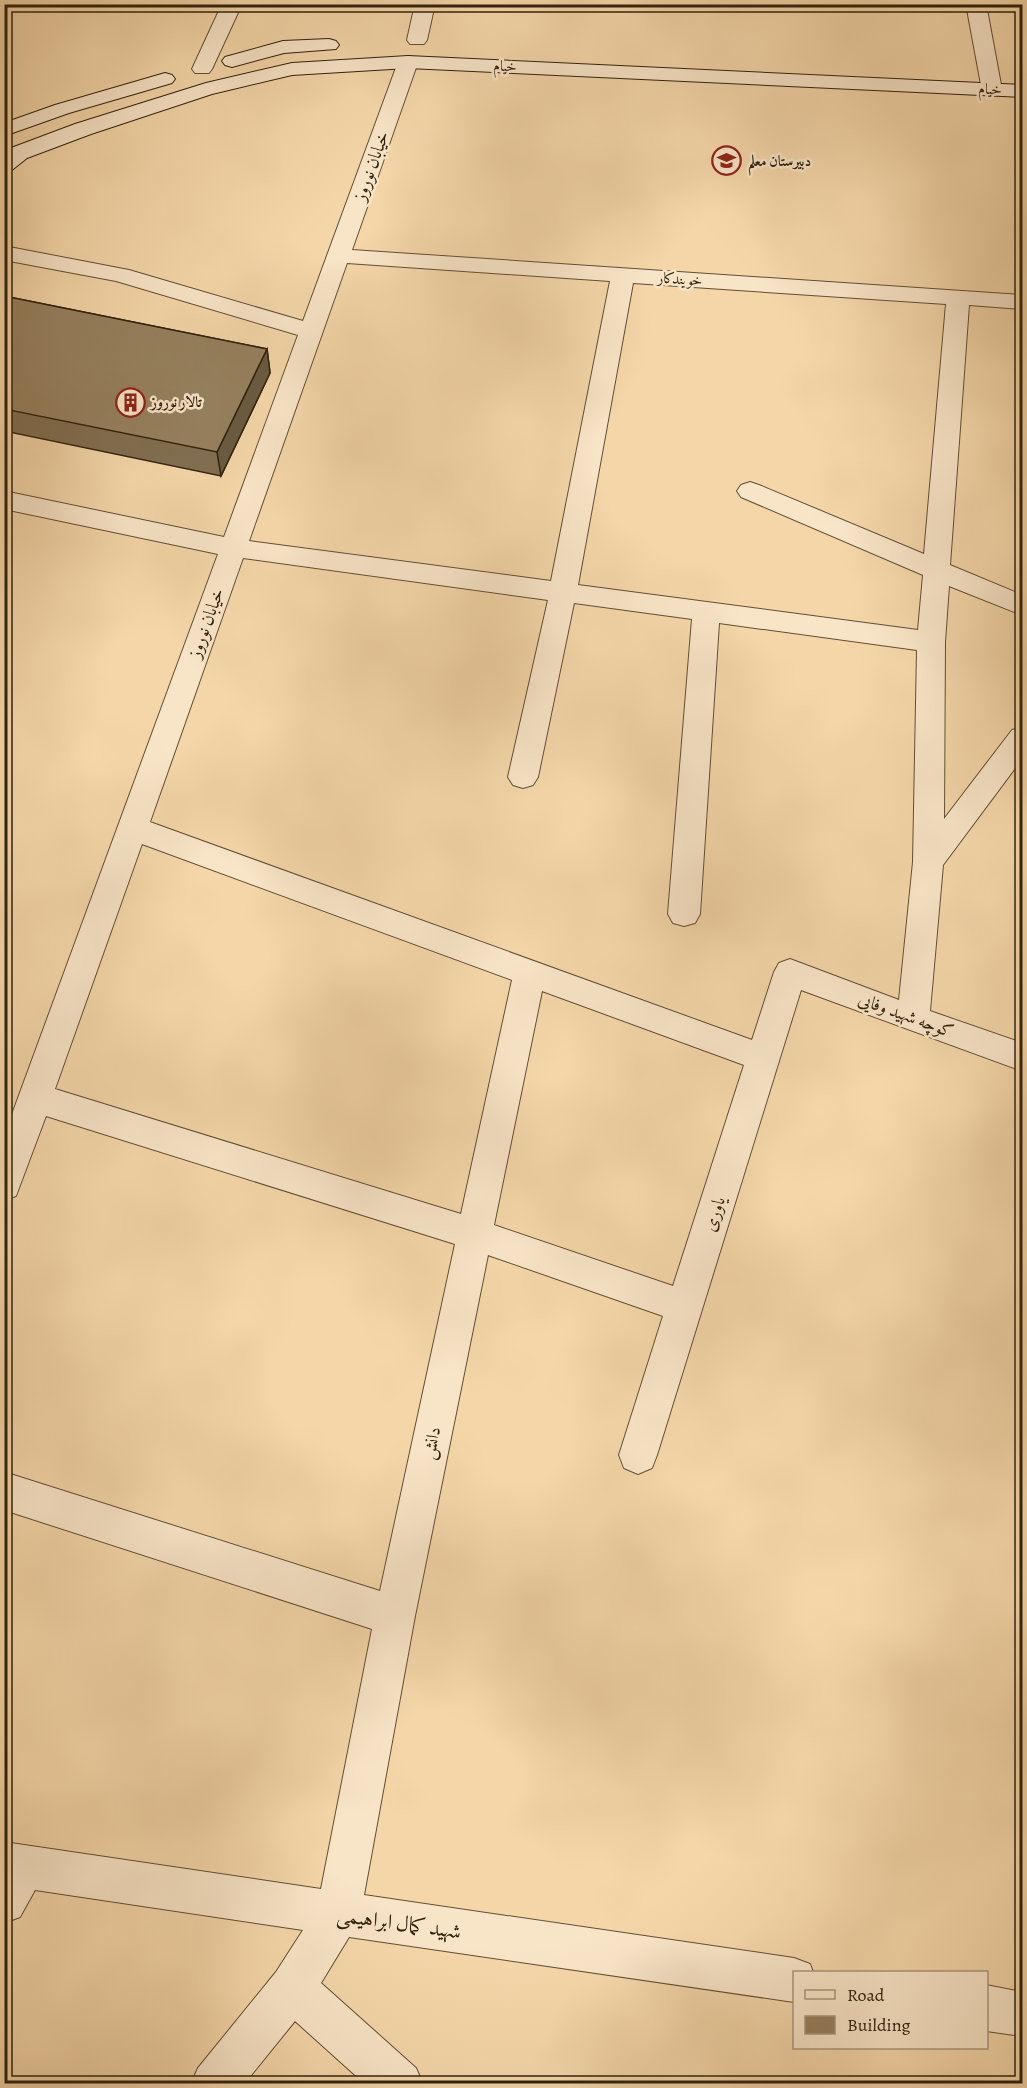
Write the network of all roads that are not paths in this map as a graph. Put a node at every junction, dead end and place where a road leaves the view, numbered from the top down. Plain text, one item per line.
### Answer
1 (231, 4) edge
2 (425, 4) edge
3 (976, 4) edge
4 (440, 41) dead end
5 (350, 44) dead end
6 (406, 47) junction
7 (678, 55) dead end
8 (1023, 77) edge
9 (204, 79) junction
10 (990, 81) junction
11 (1023, 91) edge
12 (4, 130) edge
13 (4, 165) edge
14 (4, 253) edge
15 (338, 256) junction
16 (623, 275) junction
17 (958, 297) junction
18 (1023, 302) edge
19 (311, 331) junction
20 (750, 491) dead end
21 (4, 500) edge
22 (233, 548) junction
23 (936, 568) junction
24 (563, 592) junction
25 (1023, 606) edge
26 (706, 611) junction
27 (931, 642) junction
28 (1023, 738) edge
29 (523, 777) dead end
30 (132, 828) junction
31 (928, 862) junction
32 (684, 914) dead end
33 (790, 972) joint
34 (530, 974) junction
35 (913, 1019) junction
36 (1023, 1057) edge
37 (763, 1058) junction
38 (36, 1098) junction
39 (4, 1185) edge
40 (475, 1234) junction
41 (685, 1307) junction
42 (638, 1455) dead end
43 (4, 1491) edge
44 (395, 1616) junction
45 (11, 1878) edge
46 (338, 1914) junction
47 (793, 1980) edge
48 (292, 1988) junction
49 (988, 2008) edge
50 (1023, 2014) edge
51 (214, 2084) edge
52 (400, 2084) edge

1 - 9 street
2 - 6 street, خیابان نوروز
3 - 10 street
4 - 6 street, خیام
5 - 9 street, خیام
6 - 9 street, خیام
6 - 10 street, خیام
6 - 15 street, خیابان نوروز
7 - 10 street, خیام
8 - 10 street, خیام
9 - 12 street, خیام
9 - 13 street, خیام
10 - 11 street, خیام
14 - 19 street
15 - 16 street, خویندکار
15 - 19 street, خیابان نوروز
16 - 17 street, خویندکار
16 - 24 street
17 - 18 street, خویندکار
17 - 23 street
19 - 22 street, خیابان نوروز
20 - 23 street
21 - 22 street
22 - 24 street
22 - 30 street, خیابان نوروز
23 - 25 street
23 - 27 street
24 - 26 street
24 - 29 street
26 - 27 street
26 - 32 street
27 - 31 street
28 - 31 street
30 - 34 street
30 - 38 street, خیابان نوروز
31 - 35 street
33 - 35 street, کوچه شهید وفایی
33 - 37 street, یاوری
34 - 37 street
34 - 40 street, دانش
35 - 36 street, کوچه شهید وفایی
37 - 41 street, یاوری
38 - 39 street, خیابان نوروز
38 - 40 street
40 - 41 street
40 - 44 street, دانش
41 - 42 street, یاوری
43 - 44 street
44 - 46 street, دانش
45 - 46 street, شهید کمال ابراهیمی
46 - 47 street, شهید کمال ابراهیمی
46 - 48 street
48 - 51 street
48 - 52 street
49 - 50 street

